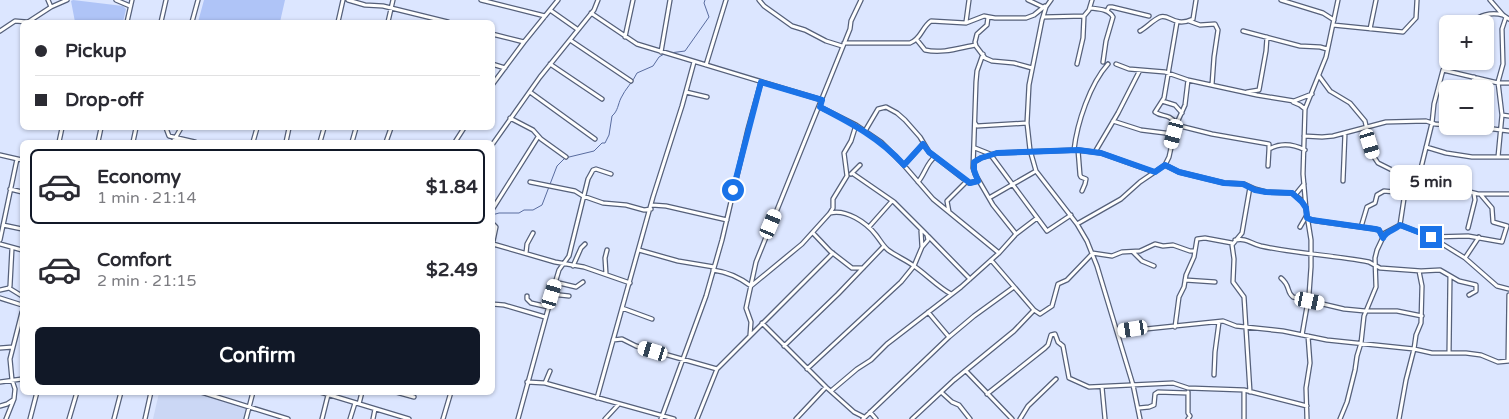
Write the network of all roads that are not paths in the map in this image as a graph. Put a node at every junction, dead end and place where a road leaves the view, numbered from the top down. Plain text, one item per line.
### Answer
1 (48, 0) edge
2 (67, 0) edge
3 (116, 0) edge
4 (132, 0) edge
5 (166, 0) edge
6 (198, 0) edge
7 (343, 0) edge
8 (348, 0) edge
9 (393, 0) edge
10 (481, 0) edge
11 (558, 0) edge
12 (598, 0) edge
13 (633, 0) edge
14 (670, 0) edge
15 (726, 0) edge
16 (759, 0) edge
17 (861, 0) edge
18 (969, 0) edge
19 (1028, 0) edge
20 (1051, 0) edge
21 (1092, 0) edge
22 (1196, 0) edge
23 (1281, 0) edge
24 (1338, 0) edge
25 (1376, 0) edge
26 (1417, 0) edge
27 (1490, 0) edge
28 (1047, 4) junction
29 (51, 6) junction
30 (130, 6) junction
31 (1043, 7) junction
32 (1090, 8) junction
33 (392, 9) junction
34 (550, 10) junction
35 (1107, 11) junction
36 (1509, 12) edge
37 (591, 13) junction
38 (1486, 15) edge
39 (545, 16) junction
40 (1084, 16) junction
41 (1149, 16) dead end
42 (988, 17) junction
43 (1042, 17) junction
44 (1506, 17) edge
45 (31, 20) edge
46 (127, 20) edge
47 (161, 20) edge
48 (193, 20) edge
49 (338, 20) edge
50 (389, 20) edge
51 (430, 20) edge
52 (1189, 20) junction
53 (1334, 20) junction
54 (20, 21) edge
55 (1177, 22) junction
56 (966, 23) junction
57 (1333, 25) junction
58 (577, 29) junction
59 (1370, 29) junction
60 (1140, 30) dead end
61 (0, 31) edge
62 (1243, 31) dead end
63 (495, 35) edge
64 (624, 37) junction
65 (1267, 37) junction
66 (570, 40) junction
67 (916, 40) junction
68 (524, 42) junction
69 (843, 44) junction
70 (975, 44) junction
71 (1327, 49) junction
72 (661, 52) junction
73 (983, 54) junction
74 (694, 62) junction
75 (1103, 62) dead end
76 (550, 64) junction
77 (1077, 64) dead end
78 (1108, 64) dead end
79 (1116, 64) dead end
80 (495, 65) edge
81 (706, 65) junction
82 (505, 68) junction
83 (1032, 68) junction
84 (1140, 70) junction
85 (1443, 70) joint
86 (1168, 73) junction
87 (1319, 76) junction
88 (1474, 77) junction
89 (1188, 80) junction
90 (1473, 80) edge
91 (495, 81) edge
92 (631, 81) dead end
93 (761, 82) junction
94 (1498, 83) junction
95 (1509, 83) edge
96 (1212, 85) junction
97 (530, 92) junction
98 (686, 92) junction
99 (1245, 92) junction
100 (1312, 93) junction
101 (707, 97) dead end
102 (1273, 97) junction
103 (602, 99) dead end
104 (822, 100) junction
105 (1161, 101) junction
106 (820, 107) junction
107 (1305, 109) junction
108 (1182, 113) junction
109 (1502, 116) junction
110 (1509, 116) edge
111 (510, 118) junction
112 (1113, 121) junction
113 (974, 122) junction
114 (1027, 123) junction
115 (1432, 123) junction
116 (1439, 123) edge
117 (1176, 124) junction
118 (856, 125) junction
119 (1367, 127) junction
120 (1494, 129) edge
121 (167, 130) edge
122 (180, 130) edge
123 (1501, 130) junction
124 (865, 131) junction
125 (1509, 131) edge
126 (1174, 134) junction
127 (1345, 134) junction
128 (1304, 136) junction
129 (175, 137) junction
130 (538, 137) junction
131 (595, 139) dead end
132 (174, 140) edge
133 (187, 140) edge
134 (495, 140) edge
135 (923, 144) junction
136 (974, 148) junction
137 (1426, 148) junction
138 (1269, 149) junction
139 (1030, 150) junction
140 (1076, 150) junction
141 (1305, 150) junction
142 (1095, 152) junction
143 (990, 154) junction
144 (0, 155) edge
145 (935, 156) junction
146 (566, 157) dead end
147 (1498, 157) junction
148 (1509, 157) edge
149 (17, 159) junction
150 (20, 160) edge
151 (974, 162) junction
152 (860, 165) dead end
153 (904, 165) junction
154 (1165, 165) junction
155 (1268, 166) dead end
156 (1036, 171) junction
157 (1155, 172) junction
158 (852, 173) junction
159 (611, 174) dead end
160 (1417, 174) junction
161 (847, 178) junction
162 (1413, 178) junction
163 (967, 181) junction
164 (978, 181) junction
165 (1343, 181) dead end
166 (530, 182) dead end
167 (918, 182) junction
168 (1304, 184) junction
169 (1012, 185) junction
170 (1250, 187) junction
171 (10, 189) junction
172 (1082, 191) dead end
173 (20, 192) edge
174 (1405, 193) junction
175 (1474, 193) junction
176 (1478, 194) junction
177 (1509, 194) edge
178 (1295, 195) junction
179 (583, 196) junction
180 (989, 198) junction
181 (892, 201) junction
182 (495, 205) edge
183 (652, 205) junction
184 (1306, 208) junction
185 (651, 210) junction
186 (949, 212) junction
187 (830, 213) junction
188 (1071, 215) junction
189 (1307, 217) junction
190 (1037, 218) junction
191 (727, 220) junction
192 (1077, 224) junction
193 (3, 225) junction
194 (1400, 225) junction
195 (1508, 226) edge
196 (869, 227) junction
197 (1300, 227) dead end
198 (1361, 227) junction
199 (920, 228) junction
200 (1468, 228) dead end
201 (20, 229) edge
202 (533, 233) dead end
203 (812, 233) junction
204 (1016, 234) junction
205 (927, 235) junction
206 (1431, 237) junction
207 (1478, 237) junction
208 (1383, 238) junction
209 (0, 240) edge
210 (1234, 242) junction
211 (0, 244) edge
212 (585, 244) dead end
213 (495, 245) edge
214 (884, 246) junction
215 (922, 247) junction
216 (12, 248) junction
217 (20, 250) edge
218 (607, 250) dead end
219 (639, 250) junction
220 (1195, 251) junction
221 (1133, 252) junction
222 (526, 253) junction
223 (833, 253) junction
224 (999, 253) junction
225 (1092, 253) junction
226 (1311, 254) junction
227 (1465, 258) junction
228 (991, 260) junction
229 (564, 264) junction
230 (573, 266) junction
231 (914, 266) junction
232 (1154, 266) dead end
233 (1376, 266) junction
234 (714, 268) junction
235 (864, 268) junction
236 (1419, 270) junction
237 (606, 274) junction
238 (1450, 276) junction
239 (1281, 278) dead end
240 (970, 279) junction
241 (1185, 280) junction
242 (555, 282) junction
243 (583, 282) dead end
244 (630, 282) junction
245 (1215, 282) dead end
246 (751, 286) junction
247 (1014, 287) junction
248 (9, 288) junction
249 (1509, 289) edge
250 (0, 290) edge
251 (552, 294) junction
252 (951, 294) junction
253 (20, 295) edge
254 (1468, 295) dead end
255 (1509, 295) edge
256 (527, 296) dead end
257 (569, 296) dead end
258 (0, 298) edge
259 (1308, 300) junction
260 (20, 304) edge
261 (495, 304) edge
262 (548, 307) junction
263 (622, 308) junction
264 (1034, 310) junction
265 (1366, 311) junction
266 (928, 312) junction
267 (1422, 316) junction
268 (545, 317) junction
269 (652, 319) dead end
270 (20, 320) edge
271 (1219, 322) junction
272 (762, 323) junction
273 (1175, 326) junction
274 (1245, 327) junction
275 (1509, 328) edge
276 (1117, 332) junction
277 (750, 335) junction
278 (1302, 335) junction
279 (1308, 336) junction
280 (949, 337) junction
281 (612, 341) junction
282 (1361, 343) junction
283 (784, 346) junction
284 (13, 347) junction
285 (0, 348) edge
286 (1414, 349) junction
287 (1449, 353) junction
288 (682, 359) junction
289 (1508, 361) edge
290 (717, 369) junction
291 (807, 369) junction
292 (966, 370) junction
293 (550, 371) dead end
294 (1214, 375) dead end
295 (20, 379) edge
296 (1056, 379) dead end
297 (12, 380) junction
298 (0, 382) edge
299 (527, 382) junction
300 (545, 383) junction
301 (1173, 384) junction
302 (1133, 385) junction
303 (826, 387) junction
304 (1102, 387) junction
305 (1244, 390) junction
306 (831, 391) junction
307 (1188, 391) junction
308 (941, 392) junction
309 (1173, 392) junction
310 (1250, 392) junction
311 (987, 394) junction
312 (36, 395) edge
313 (75, 395) edge
314 (120, 395) edge
315 (150, 395) edge
316 (212, 395) edge
317 (252, 395) edge
318 (328, 395) joint
319 (361, 395) edge
320 (407, 395) edge
321 (450, 395) edge
322 (414, 397) dead end
323 (597, 398) junction
324 (14, 400) junction
325 (357, 403) junction
326 (618, 404) junction
327 (0, 406) edge
328 (249, 406) junction
329 (1307, 406) junction
330 (1139, 408) junction
331 (375, 409) junction
332 (870, 412) junction
333 (661, 417) edge
334 (918, 417) edge
335 (864, 418) edge
336 (6, 419) edge
337 (30, 419) edge
338 (69, 419) edge
339 (114, 419) edge
340 (145, 419) edge
341 (246, 419) edge
342 (288, 419) edge
343 (322, 419) edge
344 (350, 419) edge
345 (373, 419) edge
346 (409, 419) edge
347 (443, 419) edge
348 (518, 419) edge
349 (605, 419) edge
350 (674, 419) edge
351 (697, 419) edge
352 (796, 419) edge
353 (876, 419) edge
354 (912, 419) edge
355 (970, 419) edge
356 (1012, 419) edge
357 (1020, 419) edge
358 (1105, 419) edge
359 (1140, 419) edge
360 (1188, 419) edge
361 (1244, 419) edge
362 (1307, 419) edge
363 (1340, 419) edge
364 (1399, 419) edge

1 - 29 street
2 - 29 street
3 - 30 street
4 - 30 street
5 - 47 street
6 - 48 street
7 - 49 street
8 - 33 street
9 - 33 street
10 - 39 street
11 - 34 street
12 - 37 street
13 - 64 street
14 - 72 street
15 - 81 street
16 - 69 street
17 - 69 street
18 - 56 street
19 - 31 street
20 - 28 street
21 - 32 street
22 - 52 street
23 - 53 street
24 - 53 street
25 - 59 street
26 - 59 street
27 - 44 street
28 - 31 street
28 - 43 street
29 - 45 street
30 - 46 street
31 - 42 street
32 - 35 street
32 - 40 street
33 - 50 street
33 - 51 street
34 - 39 street
34 - 58 street
35 - 41 street
35 - 75 street
36 - 44 street
37 - 58 street
37 - 64 street
38 - 44 street
39 - 68 street
40 - 43 street
40 - 77 street
42 - 56 street
42 - 70 street
43 - 83 street
44 - 94 street
52 - 55 street
52 - 96 street
53 - 57 street
54 - 61 street
55 - 60 street
55 - 86 street
56 - 67 street
57 - 59 street
57 - 71 street
58 - 66 street
62 - 65 street
63 - 68 street
64 - 72 street
65 - 71 street
65 - 99 street
66 - 76 street
66 - 92 street
67 - 69 street
67 - 70 street
68 - 82 street
69 - 104 street
70 - 73 street
71 - 87 street
72 - 74 street
73 - 83 street
73 - 113 street
74 - 81 street
74 - 98 street
76 - 97 street
76 - 103 street
78 - 140 street
79 - 84 street
80 - 82 street
81 - 93 street
82 - 91 street
83 - 114 street
84 - 86 street
84 - 112 street
85 - 88 street
85 - 115 street
86 - 89 street
86 - 105 street
87 - 100 street
87 - 119 street
88 - 90 street
88 - 94 street
89 - 96 street
89 - 108 street
93 - 104 street
93 - 191 street
94 - 95 street
94 - 109 street
96 - 99 street
97 - 111 street
97 - 131 street
98 - 101 street
98 - 183 street
99 - 102 street
100 - 102 street
100 - 107 street
102 - 107 street
104 - 106 street
105 - 108 street
105 - 117 street
106 - 118 street
106 - 246 street
107 - 128 street
108 - 117 street
109 - 110 street
109 - 123 street
111 - 130 street
111 - 134 street
112 - 126 street
112 - 142 street
113 - 114 street
113 - 136 street
114 - 139 street
115 - 116 street
115 - 119 street
115 - 137 street
117 - 126 street
117 - 138 street
118 - 124 street
118 - 161 street
119 - 127 street
119 - 160 street
120 - 123 street
121 - 129 street
122 - 129 street
123 - 125 street
123 - 147 street
124 - 135 street
124 - 153 street
126 - 154 street
127 - 128 street
127 - 165 street
128 - 141 street
129 - 132 street
129 - 133 street
130 - 146 street
130 - 182 street
135 - 145 street
135 - 153 street
136 - 143 street
136 - 151 street
137 - 147 street
137 - 160 street
138 - 141 street
138 - 155 street
139 - 140 street
139 - 143 street
139 - 156 street
140 - 142 street
140 - 172 street
141 - 168 street
142 - 157 street
143 - 151 street
143 - 169 street
144 - 149 street
145 - 163 street
145 - 167 street
147 - 148 street
149 - 150 street
149 - 171 street
151 - 164 street
152 - 158 street
153 - 167 street
154 - 157 street
154 - 170 street
156 - 169 street
156 - 188 street
157 - 192 street
158 - 161 street
158 - 181 street
159 - 179 street
160 - 162 street
161 - 187 street
162 - 174 street
162 - 175 street
163 - 164 street
163 - 186 street
164 - 180 street
166 - 179 street
167 - 186 street
168 - 178 street
168 - 184 street
169 - 180 street
169 - 190 street
170 - 178 street
170 - 210 street
171 - 173 street
171 - 193 street
174 - 194 street
174 - 198 street
175 - 176 street
175 - 200 street
176 - 177 street
176 - 195 street
178 - 184 street
179 - 185 street
179 - 229 street
180 - 204 street
181 - 196 street
181 - 199 street
183 - 185 street
183 - 191 street
184 - 189 street
185 - 219 street
186 - 224 street
187 - 196 street
187 - 203 street
188 - 190 street
188 - 192 street
189 - 197 street
189 - 198 street
189 - 226 street
190 - 204 street
191 - 234 street
192 - 225 street
193 - 201 street
193 - 209 street
194 - 206 street
194 - 208 street
195 - 207 street
196 - 214 street
198 - 208 street
199 - 205 street
199 - 215 street
202 - 222 street
203 - 223 street
203 - 246 street
204 - 224 street
205 - 215 street
205 - 240 street
206 - 207 street
206 - 227 street
207 - 227 street
208 - 233 street
210 - 220 street
210 - 226 street
210 - 274 street
211 - 216 street
212 - 230 street
213 - 222 street
214 - 231 street
214 - 235 street
215 - 231 street
216 - 217 street
216 - 248 street
218 - 237 street
219 - 234 street
219 - 244 street
220 - 221 street
220 - 241 street
221 - 225 street
221 - 232 street
222 - 229 street
223 - 235 street
223 - 272 street
224 - 228 street
225 - 264 street
225 - 276 street
226 - 233 street
226 - 259 street
227 - 249 street
228 - 240 street
228 - 247 street
229 - 230 street
229 - 242 street
230 - 237 street
231 - 252 street
231 - 291 street
233 - 236 street
233 - 265 street
234 - 246 street
234 - 288 street
235 - 283 street
236 - 238 street
236 - 267 street
237 - 244 street
238 - 254 street
238 - 287 street
239 - 259 street
240 - 252 street
241 - 245 street
241 - 273 street
242 - 243 street
242 - 251 street
244 - 263 street
246 - 277 street
247 - 264 street
247 - 280 street
248 - 250 street
248 - 253 street
251 - 257 street
251 - 262 street
252 - 266 street
255 - 275 street
256 - 262 street
258 - 260 street
259 - 265 street
259 - 278 street
261 - 268 street
262 - 268 street
263 - 269 street
263 - 281 street
264 - 292 street
265 - 267 street
265 - 282 street
266 - 280 street
266 - 306 street
267 - 286 street
268 - 299 street
270 - 284 street
271 - 273 street
271 - 274 street
271 - 294 street
272 - 277 street
272 - 283 street
273 - 276 street
274 - 278 street
274 - 310 street
275 - 289 street
276 - 302 street
277 - 290 street
278 - 279 street
279 - 282 street
279 - 329 street
280 - 332 street
281 - 288 street
281 - 323 street
282 - 286 street
282 - 363 street
283 - 291 street
284 - 285 street
284 - 297 street
286 - 287 street
286 - 364 street
287 - 289 street
288 - 290 street
288 - 333 street
290 - 351 street
291 - 303 street
292 - 308 street
292 - 311 street
293 - 300 street
295 - 297 street
296 - 357 street
297 - 298 street
297 - 324 street
299 - 300 street
299 - 348 street
300 - 323 street
301 - 302 street
301 - 307 street
301 - 309 street
302 - 304 street
302 - 330 street
303 - 306 street
303 - 352 street
304 - 311 street
304 - 358 street
305 - 307 street
305 - 310 street
305 - 361 street
306 - 335 street
307 - 309 street
307 - 360 street
308 - 334 street
308 - 355 street
309 - 330 street
310 - 329 street
311 - 356 street
312 - 337 street
313 - 338 street
314 - 339 street
315 - 340 street
316 - 328 street
317 - 328 street
318 - 325 street
318 - 343 street
319 - 325 street
320 - 322 street
321 - 347 street
323 - 326 street
324 - 327 street
324 - 336 street
325 - 331 street
325 - 344 street
326 - 333 street
326 - 349 street
328 - 341 street
328 - 342 street
329 - 362 street
330 - 359 street
331 - 345 street
331 - 346 street
332 - 335 street
332 - 353 street
333 - 350 street
334 - 354 street

